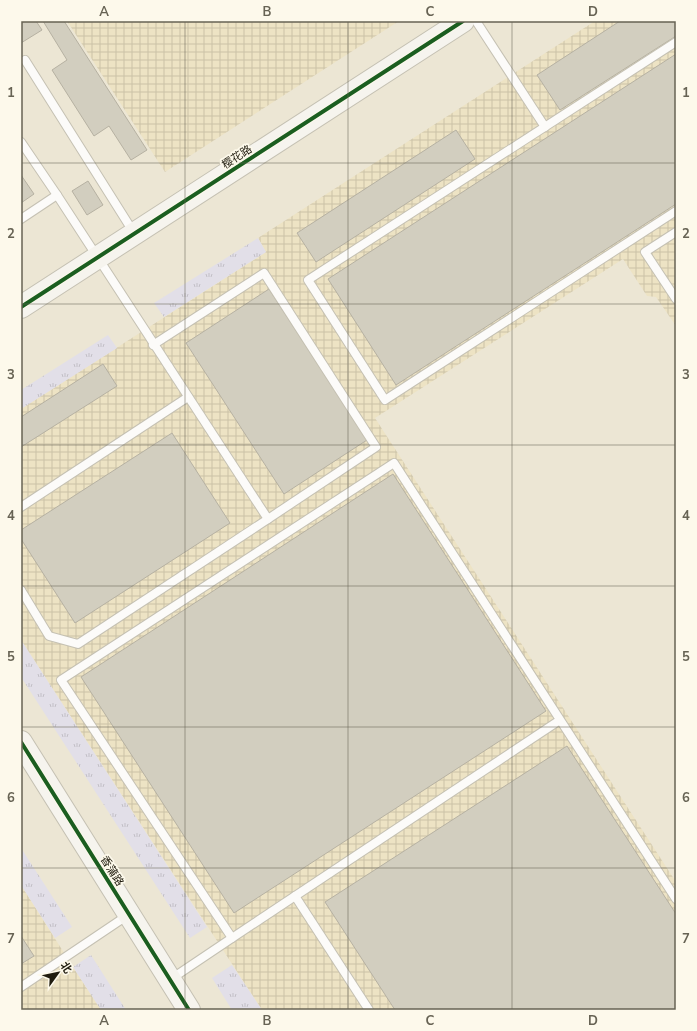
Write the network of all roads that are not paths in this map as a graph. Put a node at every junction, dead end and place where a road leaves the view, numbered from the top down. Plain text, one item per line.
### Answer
1 (463, 21) edge
2 (476, 21) edge
3 (676, 42) edge
4 (25, 60) dead end
5 (545, 127) junction
6 (21, 142) edge
7 (57, 195) junction
8 (676, 212) edge
9 (21, 219) edge
10 (676, 232) edge
11 (134, 234) junction
12 (97, 258) junction
13 (676, 299) edge
14 (21, 307) edge
15 (154, 345) junction
16 (188, 397) junction
17 (21, 507) edge
18 (268, 519) junction
19 (21, 590) edge
20 (560, 720) junction
21 (21, 742) edge
22 (295, 896) junction
23 (676, 899) edge
24 (129, 914) junction
25 (232, 938) junction
26 (170, 980) junction
27 (21, 987) edge
28 (189, 1010) edge
29 (369, 1010) edge

1 - 11 street, 樱花路
2 - 5 lane
3 - 5 lane
4 - 11 lane
5 - 8 lane
6 - 7 lane
7 - 9 lane
7 - 12 lane
10 - 13 lane
11 - 12 street, 樱花路
12 - 14 street, 樱花路
12 - 15 lane
15 - 16 lane
15 - 18 lane
16 - 17 lane
16 - 18 lane
18 - 19 lane
20 - 22 lane
20 - 23 lane
20 - 25 lane
21 - 24 street, 香蒲路
22 - 25 lane
22 - 29 lane
24 - 26 street, 香蒲路
24 - 27 lane
25 - 26 lane
26 - 28 street, 香蒲路

